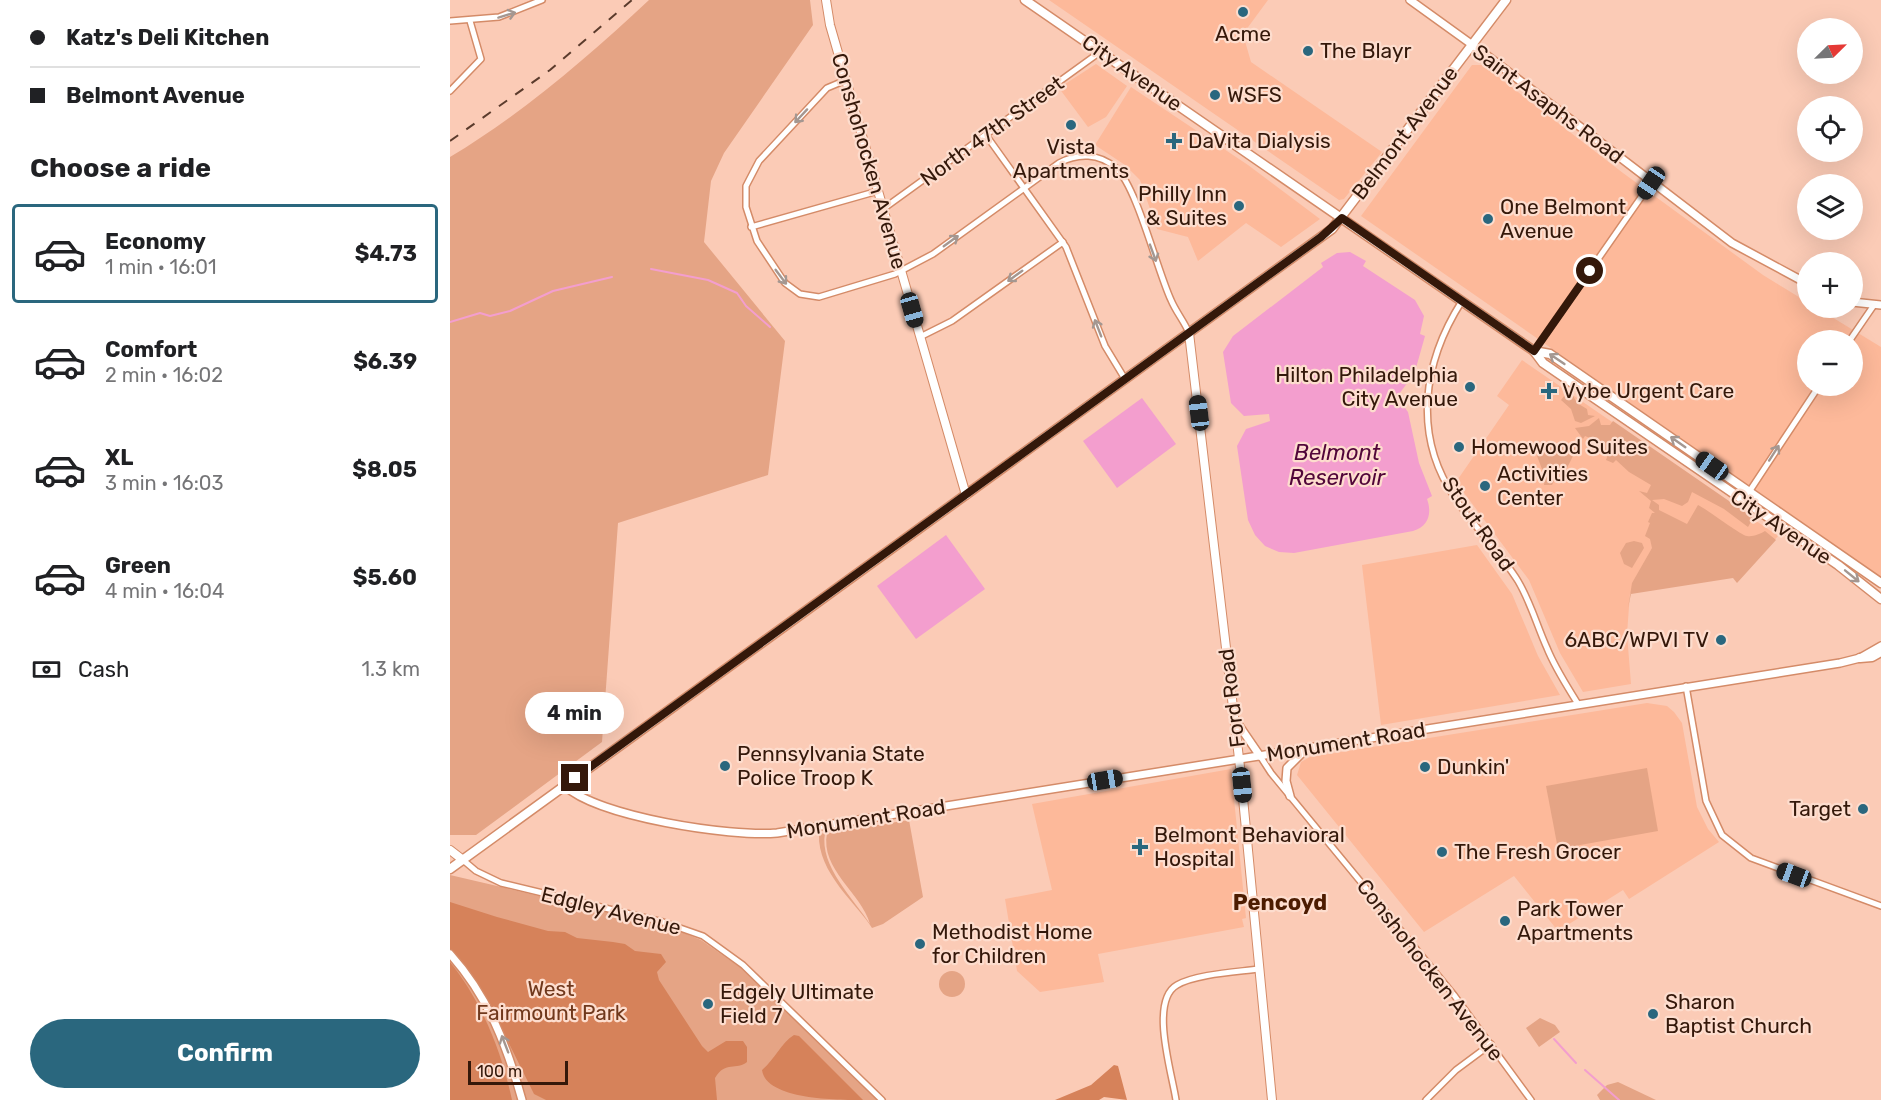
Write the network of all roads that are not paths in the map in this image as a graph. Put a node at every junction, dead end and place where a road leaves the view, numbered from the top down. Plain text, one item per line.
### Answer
1 (542, 0) edge
2 (826, 0) edge
3 (1025, 0) edge
4 (1410, 0) edge
5 (1506, 0) edge
6 (450, 20) edge
7 (470, 21) junction
8 (1472, 45) junction
9 (1100, 52) junction
10 (846, 80) junction
11 (450, 91) edge
12 (986, 135) junction
13 (1651, 183) junction
14 (1024, 188) junction
15 (878, 191) junction
16 (883, 209) junction
17 (1342, 218) junction
18 (751, 227) junction
19 (1063, 242) junction
20 (901, 271) junction
21 (1797, 278) edge
22 (1462, 302) junction
23 (1877, 305) edge
24 (1858, 330) edge
25 (1189, 333) junction
26 (920, 337) junction
27 (1534, 351) junction
28 (1125, 380) junction
29 (1812, 396) edge
30 (1617, 400) junction
31 (1604, 405) junction
32 (1749, 492) junction
33 (966, 495) junction
34 (1881, 583) edge
35 (1881, 600) edge
36 (1881, 646) edge
37 (1881, 652) edge
38 (1860, 658) junction
39 (1686, 686) junction
40 (1578, 704) junction
41 (1234, 716) junction
42 (1309, 748) junction
43 (1260, 756) junction
44 (1239, 759) junction
45 (565, 786) junction
46 (1290, 796) junction
47 (450, 850) edge
48 (463, 860) junction
49 (450, 869) edge
50 (1881, 906) edge
51 (450, 954) edge
52 (1259, 969) junction
53 (1491, 1044) junction
54 (522, 1100) edge
55 (882, 1100) edge
56 (1176, 1100) edge
57 (1272, 1100) edge
58 (1426, 1100) edge
59 (1532, 1100) edge

7 -> 1 street
2 - 10 main road, Conshohocken Avenue
3 - 9 main road, City Avenue
4 - 8 street, Saint Asaphs Road
5 - 8 main road, Belmont Avenue
6 - 7 street
7 - 11 street
8 - 13 street, Saint Asaphs Road
8 - 17 main road, Belmont Avenue
9 - 12 street, North 47th Street
9 - 17 main road, City Avenue
10 - 15 main road, Conshohocken Avenue
10 -> 18 street
12 - 14 street
12 - 16 street, North 47th Street
13 - 21 street, Saint Asaphs Road
13 - 27 street
14 - 19 street
20 -> 14 street
14 -> 25 street
15 - 16 main road, Conshohocken Avenue
15 - 18 street
16 - 20 main road, Conshohocken Avenue
17 - 22 main road, City Avenue
17 - 25 main road, Belmont Avenue
18 -> 20 street
19 -> 26 street
28 -> 19 street
20 - 26 main road, Conshohocken Avenue
22 - 27 main road, City Avenue
22 - 40 street, Stout Road
23 - 24 street
25 - 28 main road, Belmont Avenue
25 - 41 main road, Ford Road
26 - 33 main road, Conshohocken Avenue
30 -> 27 main road, City Avenue
27 - 31 main road, City Avenue
28 - 33 main road, Belmont Avenue
32 -> 29 street
30 - 31 main road
32 -> 30 main road, City Avenue
31 -> 35 main road, City Avenue
32 - 34 main road, City Avenue
33 - 45 main road, Belmont Avenue
36 - 38 street, Monument Road
37 - 38 main road
38 - 39 street, Monument Road
39 - 40 street, Monument Road
39 - 50 street
40 - 42 street, Monument Road
41 - 43 street
41 - 44 main road, Ford Road
42 - 43 street, Monument Road
42 - 46 street
43 - 44 street, Monument Road
43 - 46 street, Conshohocken Avenue
44 - 45 street, Monument Road
44 - 52 main road, Ford Road
45 - 48 main road, Belmont Avenue
46 - 53 street, Conshohocken Avenue
47 - 48 main road
48 - 49 main road, Belmont Avenue
48 - 55 street, Edgley Avenue
54 -> 51 street
52 - 56 street
52 - 57 main road, Ford Road
53 - 58 street
53 - 59 street, Conshohocken Avenue

